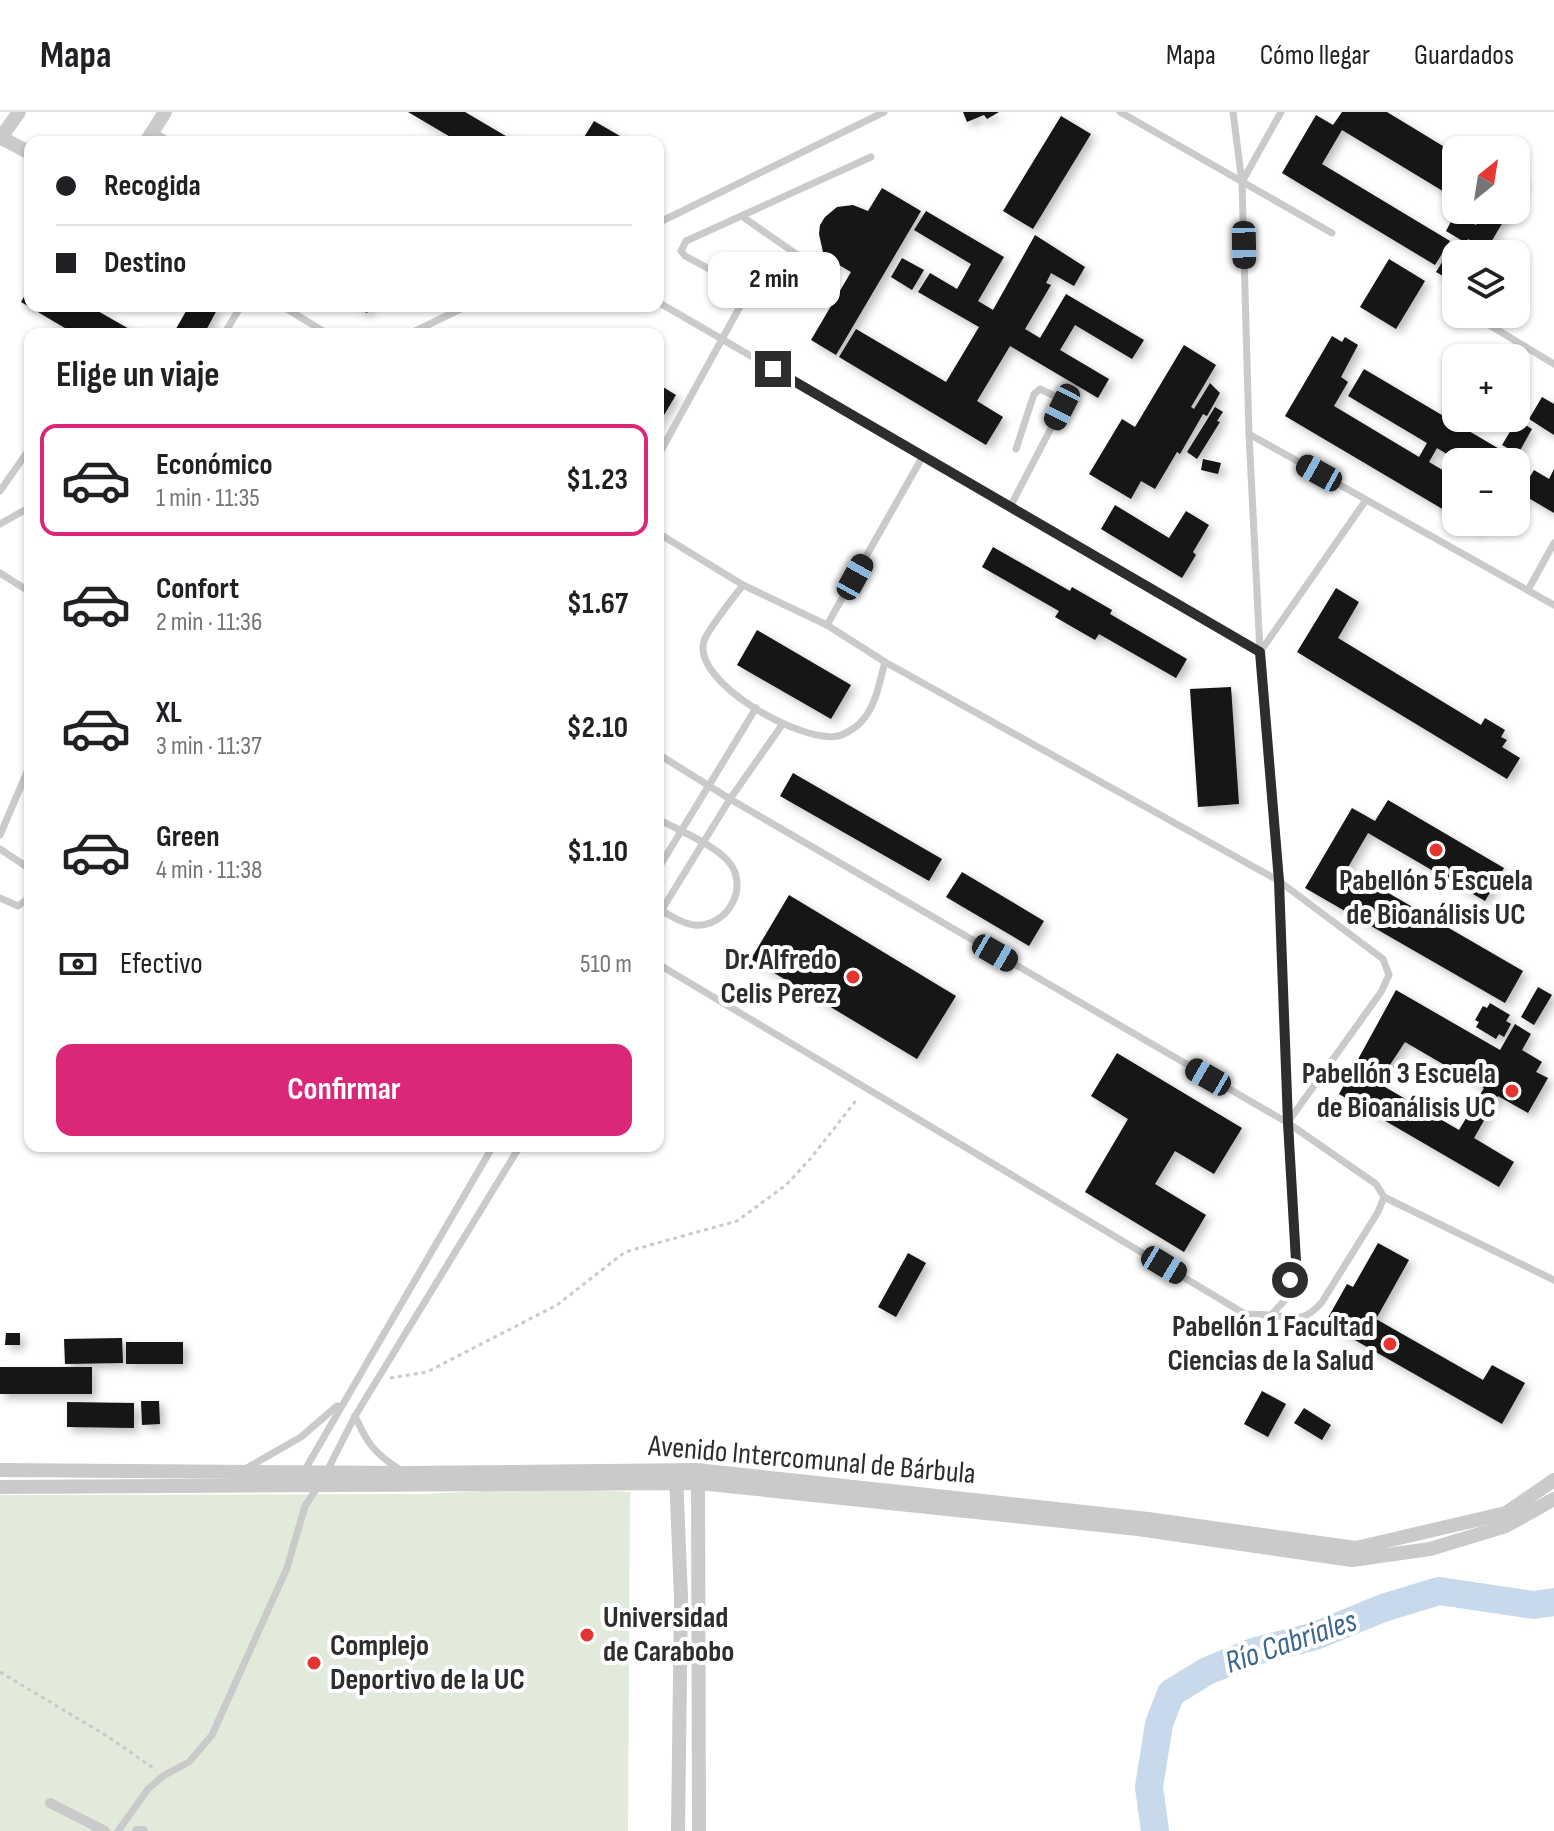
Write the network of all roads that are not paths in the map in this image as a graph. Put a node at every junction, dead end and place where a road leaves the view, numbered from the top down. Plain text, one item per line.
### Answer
1 (19, 112) edge
2 (165, 112) edge
3 (884, 112) edge
4 (1120, 112) edge
5 (1233, 112) edge
6 (1281, 112) edge
7 (151, 136) edge
8 (0, 138) edge
9 (24, 150) edge
10 (871, 157) dead end
11 (1242, 182) junction
12 (743, 217) junction
13 (664, 220) edge
14 (1332, 233) dead end
15 (809, 263) dead end
16 (749, 290) junction
17 (769, 301) dead end
18 (664, 306) edge
19 (292, 312) edge
20 (455, 312) edge
21 (318, 328) edge
22 (421, 328) edge
23 (1494, 328) edge
24 (723, 340) junction
25 (1554, 364) edge
26 (1249, 434) junction
27 (664, 445) edge
28 (1016, 449) dead end
29 (923, 456) junction
30 (24, 457) edge
31 (0, 491) edge
32 (1366, 500) junction
33 (1010, 507) junction
34 (24, 510) edge
35 (0, 522) edge
36 (664, 537) edge
37 (1554, 543) edge
38 (0, 573) edge
39 (743, 585) junction
40 (24, 588) edge
41 (1528, 590) junction
42 (1554, 605) edge
43 (827, 625) junction
44 (1260, 652) junction
45 (885, 662) junction
46 (756, 708) junction
47 (782, 725) junction
48 (664, 758) edge
49 (24, 777) edge
50 (709, 785) junction
51 (730, 799) junction
52 (664, 822) edge
53 (681, 832) junction
54 (0, 835) edge
55 (703, 844) junction
56 (0, 849) edge
57 (664, 859) edge
58 (24, 865) edge
59 (1279, 881) junction
60 (0, 898) edge
61 (24, 902) edge
62 (664, 904) edge
63 (664, 914) edge
64 (664, 968) edge
65 (1288, 1123) junction
66 (489, 1152) edge
67 (516, 1152) edge
68 (1384, 1197) junction
69 (1554, 1280) edge
70 (1271, 1315) junction
71 (344, 1399) junction
72 (355, 1416) junction
73 (0, 1470) edge
74 (240, 1472) junction
75 (326, 1473) junction
76 (404, 1473) junction
77 (676, 1476) junction
78 (698, 1476) junction
79 (301, 1479) junction
80 (1554, 1480) edge
81 (0, 1487) edge
82 (318, 1487) junction
83 (1554, 1499) edge
84 (305, 1506) junction
85 (50, 1803) dead end
86 (105, 1831) edge
87 (118, 1831) edge
88 (678, 1831) edge
89 (699, 1831) edge

1 - 8 street
2 - 7 street
3 - 13 lane
4 - 11 lane
5 - 11 lane
6 - 11 lane
8 - 9 street
10 - 12 lane
11 - 14 lane
11 - 26 lane
12 - 15 lane
12 - 16 lane
16 - 17 lane
16 - 24 lane
18 - 24 lane
19 - 21 lane
20 - 22 lane
23 - 25 lane
24 - 27 lane
24 - 29 lane
26 - 32 lane
26 - 44 lane
28 - 33 lane
29 - 33 lane
29 - 43 lane
30 - 31 lane
32 - 41 lane
32 - 44 lane
33 - 44 lane
34 - 35 lane
36 - 39 lane
37 - 41 lane
38 - 40 lane
39 - 43 lane
39 - 46 lane
41 - 42 lane
43 - 45 lane
44 - 59 lane
45 - 47 lane
45 - 59 lane
46 - 47 lane
46 - 50 lane
47 - 51 lane
48 - 50 lane
49 - 54 lane
50 - 51 lane
50 - 53 lane
51 - 55 lane
51 - 65 lane
52 - 53 lane
53 - 55 lane
53 - 57 lane
55 - 62 lane
55 - 63 lane
56 - 58 lane
59 - 65 lane
59 - 65 lane
60 - 61 lane
64 - 70 lane
65 - 68 lane
65 - 70 lane
66 - 71 lane
67 - 72 lane
68 - 69 lane
68 - 70 lane
71 - 74 lane
71 - 79 lane
72 - 75 lane
72 - 76 lane
73 - 74 street, Avenido Intercomunal de Bárbula
74 - 79 street, Avenido Intercomunal de Bárbula
75 - 76 street, Avenido Intercomunal de Bárbula
75 - 79 street, Avenido Intercomunal de Bárbula
75 - 82 lane
76 - 77 street, Avenido Intercomunal de Bárbula
77 - 78 street, Avenido Intercomunal de Bárbula
77 - 82 street, Avenido Intercomunal de Bárbula
77 - 88 street
78 - 80 street, Avenido Intercomunal de Bárbula
78 - 83 street, Avenido Intercomunal de Bárbula
78 - 89 street
79 - 81 street, Avenido Intercomunal de Bárbula
79 - 82 street, Avenido Intercomunal de Bárbula
79 - 84 lane
82 - 84 lane
84 - 87 lane
85 - 86 street

